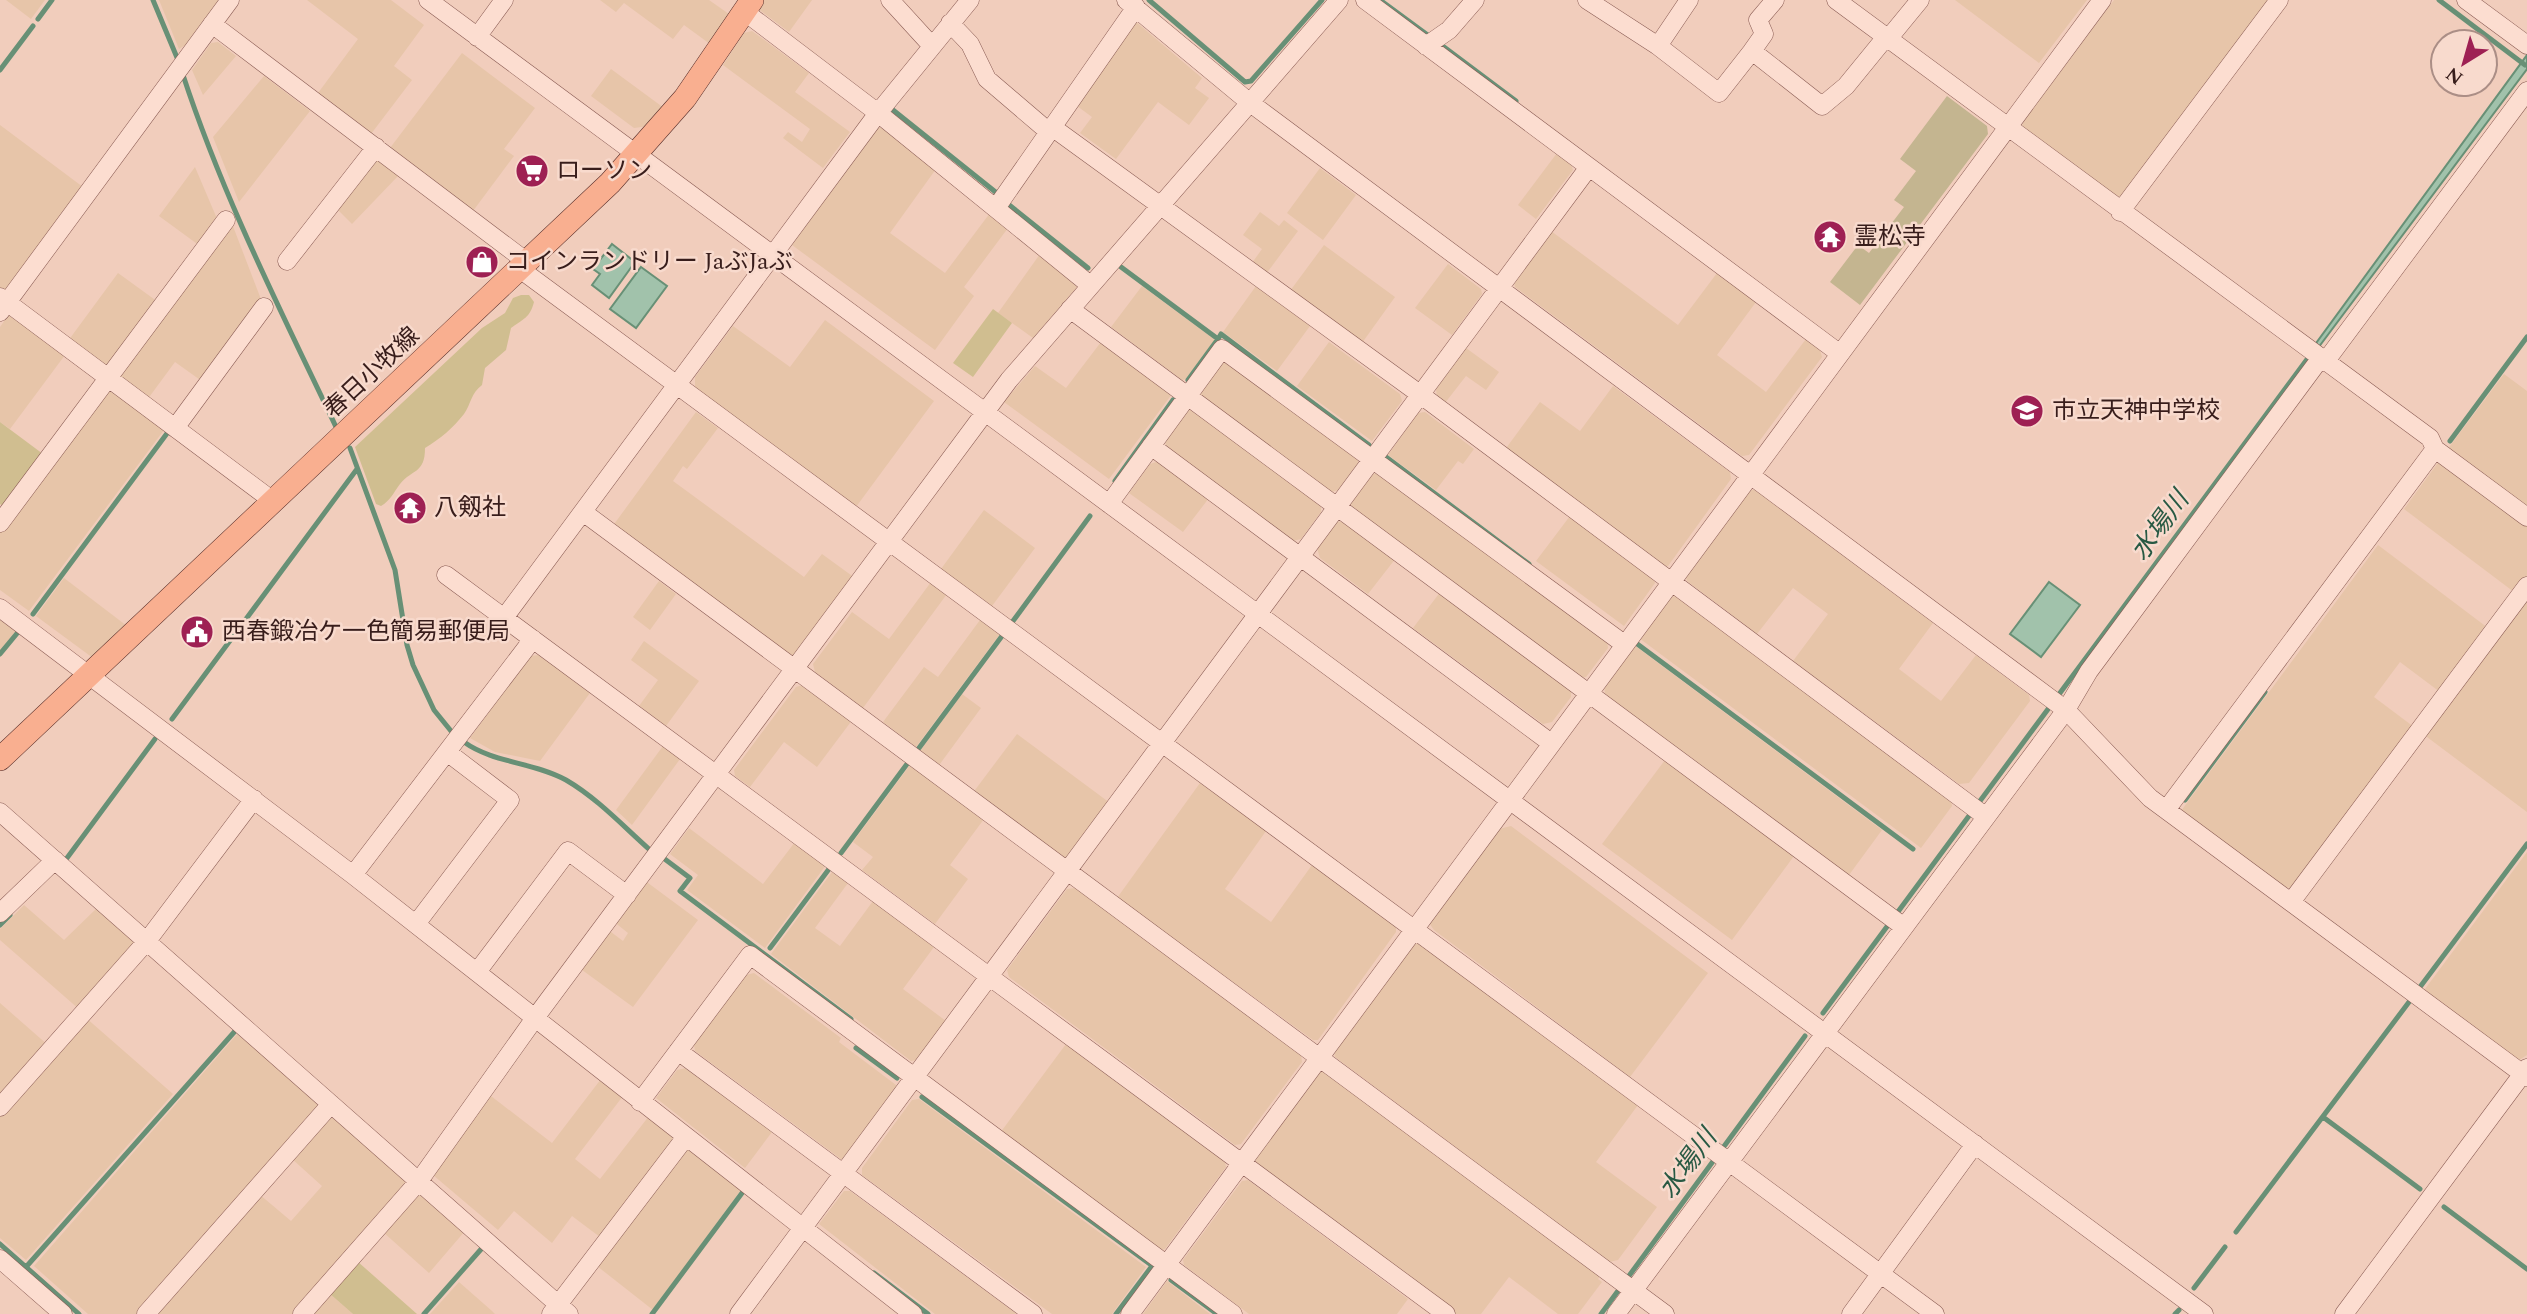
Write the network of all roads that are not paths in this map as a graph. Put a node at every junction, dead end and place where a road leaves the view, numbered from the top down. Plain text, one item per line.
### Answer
1 (230, 0) edge
2 (428, 0) edge
3 (504, 0) edge
4 (890, 0) edge
5 (970, 0) edge
6 (1339, 0) edge
7 (1364, 0) edge
8 (1475, 0) edge
9 (1689, 0) edge
10 (1775, 0) edge
11 (1836, 0) edge
12 (1920, 0) edge
13 (2102, 0) edge
14 (2279, 0) edge
15 (2466, 0) edge
16 (1589, 1) edge
17 (1131, 4) edge
18 (748, 6) edge
19 (950, 23) junction
20 (212, 24) junction
21 (477, 37) junction
22 (1887, 38) junction
23 (2526, 44) edge
24 (932, 46) junction
25 (1426, 46) junction
26 (1658, 46) junction
27 (1752, 51) junction
28 (2527, 91) edge
29 (1249, 102) junction
30 (878, 113) junction
31 (2007, 129) junction
32 (1050, 130) junction
33 (376, 148) junction
34 (636, 155) junction
35 (1589, 167) junction
36 (1160, 206) junction
37 (996, 208) junction
38 (2120, 212) junction
39 (226, 219) dead end
40 (772, 255) junction
41 (287, 261) dead end
42 (523, 265) junction
43 (1090, 285) junction
44 (1499, 288) junction
45 (2, 304) edge
46 (264, 307) dead end
47 (1070, 309) junction
48 (1839, 353) junction
49 (2317, 357) junction
50 (108, 378) junction
51 (677, 384) junction
52 (1420, 395) junction
53 (1188, 396) junction
54 (986, 413) junction
55 (175, 428) junction
56 (1151, 446) junction
57 (2435, 449) junction
58 (1372, 459) junction
59 (1750, 475) junction
60 (274, 501) junction
61 (1109, 504) junction
62 (1336, 505) junction
63 (583, 512) junction
64 (2527, 517) edge
65 (0, 523) edge
66 (890, 541) junction
67 (1299, 556) junction
68 (446, 575) dead end
69 (1671, 582) junction
70 (2527, 586) edge
71 (0, 608) edge
72 (1257, 613) junction
73 (504, 618) junction
74 (533, 639) junction
75 (1624, 644) junction
76 (794, 669) junction
77 (90, 674) junction
78 (1588, 692) junction
79 (2064, 708) junction
80 (1162, 742) junction
81 (1551, 743) junction
82 (447, 752) junction
83 (0, 759) edge
84 (716, 774) junction
85 (254, 799) junction
86 (1509, 800) junction
87 (1975, 808) dead end
88 (2166, 810) junction
89 (0, 812) edge
90 (54, 860) junction
91 (1066, 871) junction
92 (353, 875) junction
93 (627, 895) junction
94 (2291, 902) junction
95 (0, 913) edge
96 (1897, 922) junction
97 (416, 925) junction
98 (1415, 928) junction
99 (147, 941) junction
100 (477, 972) junction
101 (989, 975) junction
102 (535, 1018) junction
103 (1825, 1033) junction
104 (678, 1051) junction
105 (1319, 1058) junction
106 (2526, 1073) edge
107 (914, 1077) junction
108 (640, 1102) junction
109 (331, 1104) junction
110 (0, 1107) edge
111 (685, 1138) junction
112 (1975, 1144) junction
113 (1722, 1157) junction
114 (1242, 1161) junction
115 (843, 1173) junction
116 (419, 1181) junction
117 (802, 1229) junction
118 (0, 1259) edge
119 (1166, 1265) junction
120 (1880, 1274) junction
121 (1627, 1286) junction
122 (560, 1311) edge
123 (63, 1314) edge
124 (146, 1314) edge
125 (302, 1314) edge
126 (739, 1314) edge
127 (913, 1314) edge
128 (1033, 1314) edge
129 (1129, 1314) edge
130 (1233, 1314) edge
131 (1446, 1314) edge
132 (1616, 1314) edge
133 (1665, 1314) edge
134 (1851, 1314) edge
135 (1935, 1314) edge
136 (2204, 1314) edge
137 (2344, 1314) edge

1 - 20 street
2 - 21 street
3 - 21 street
4 - 24 street
5 - 19 street
6 - 29 street
7 - 25 street
8 - 25 street
9 - 26 street
10 - 27 street
11 - 22 street
12 - 22 street
13 - 31 street
14 - 38 street
15 - 23 street
16 - 26 street
17 - 29 street
17 - 32 street
18 - 30 street
18 - 34 main road, 春日小牧線
19 - 24 street
19 - 32 street
20 - 33 street
20 - 45 street
21 - 34 street
22 - 27 street
22 - 31 street
24 - 30 street
25 - 35 street
26 - 27 street
28 - 49 street
29 - 36 street
29 - 44 street
30 - 37 street
30 - 40 street
31 - 38 street
31 - 48 street
32 - 36 street
32 - 37 street
33 - 41 street
33 - 42 street
34 - 40 street
34 - 42 main road, 春日小牧線
35 - 44 street
35 - 48 street
36 - 43 street
36 - 52 street
37 - 43 street
38 - 49 street
39 - 50 street
40 - 51 street
40 - 54 street
42 - 51 street
42 - 60 main road, 春日小牧線
43 - 47 street
44 - 52 street
44 - 59 street
45 - 50 street
46 - 55 street
47 - 53 street
47 - 54 street
48 - 59 street
49 - 57 street
49 - 79 street
50 - 55 street
50 - 65 street
51 - 63 street
51 - 66 street
52 - 58 street
52 - 69 street
53 - 56 street
53 - 58 street
53 - 62 street
54 - 61 street
54 - 66 street
55 - 60 street
56 - 61 street
56 - 67 street
57 - 64 street
57 - 88 street
58 - 62 street
58 - 75 street
59 - 69 street
59 - 79 street
60 - 77 main road, 春日小牧線
61 - 72 street
62 - 67 street
62 - 78 street
63 - 73 street
63 - 76 street
66 - 76 street
66 - 80 street
67 - 72 street
67 - 81 street
68 - 73 street
69 - 75 street
69 - 87 street
70 - 94 street
71 - 77 street
72 - 80 street
72 - 86 street
73 - 74 street
74 - 82 street
74 - 84 street
75 - 78 street
76 - 84 street
76 - 91 street
77 - 83 main road, 春日小牧線
77 - 85 street
78 - 81 street
78 - 96 street
79 - 88 street
79 - 96 street
80 - 91 street
80 - 98 street
81 - 86 street
82 - 92 street
82 - 97 street
84 - 93 street
84 - 101 street
85 - 92 street
85 - 99 street
86 - 98 street
86 - 103 street
88 - 94 street
89 - 90 street
90 - 95 street
90 - 99 street
91 - 101 street
91 - 105 street
92 - 97 street
93 - 100 street
93 - 102 street
94 - 106 street
96 - 103 street
97 - 100 street
98 - 105 street
98 - 113 street
99 - 109 street
99 - 110 street
100 - 102 street
101 - 107 street
101 - 114 street
102 - 108 street
102 - 116 street
103 - 112 street
103 - 113 street
104 - 107 street
104 - 108 street
104 - 115 street
105 - 114 street
105 - 121 street
106 - 137 street
107 - 115 street
107 - 119 street
108 - 111 street
109 - 116 street
109 - 124 street
111 - 117 street
111 - 122 street
112 - 120 street
112 - 136 street
113 - 120 street
113 - 121 street
114 - 119 street
114 - 131 street
115 - 117 street
115 - 128 street
116 - 122 street
116 - 125 street
117 - 126 street
117 - 127 street
118 - 123 street
119 - 129 street
119 - 130 street
120 - 134 street
120 - 135 street
121 - 132 street
121 - 133 street

